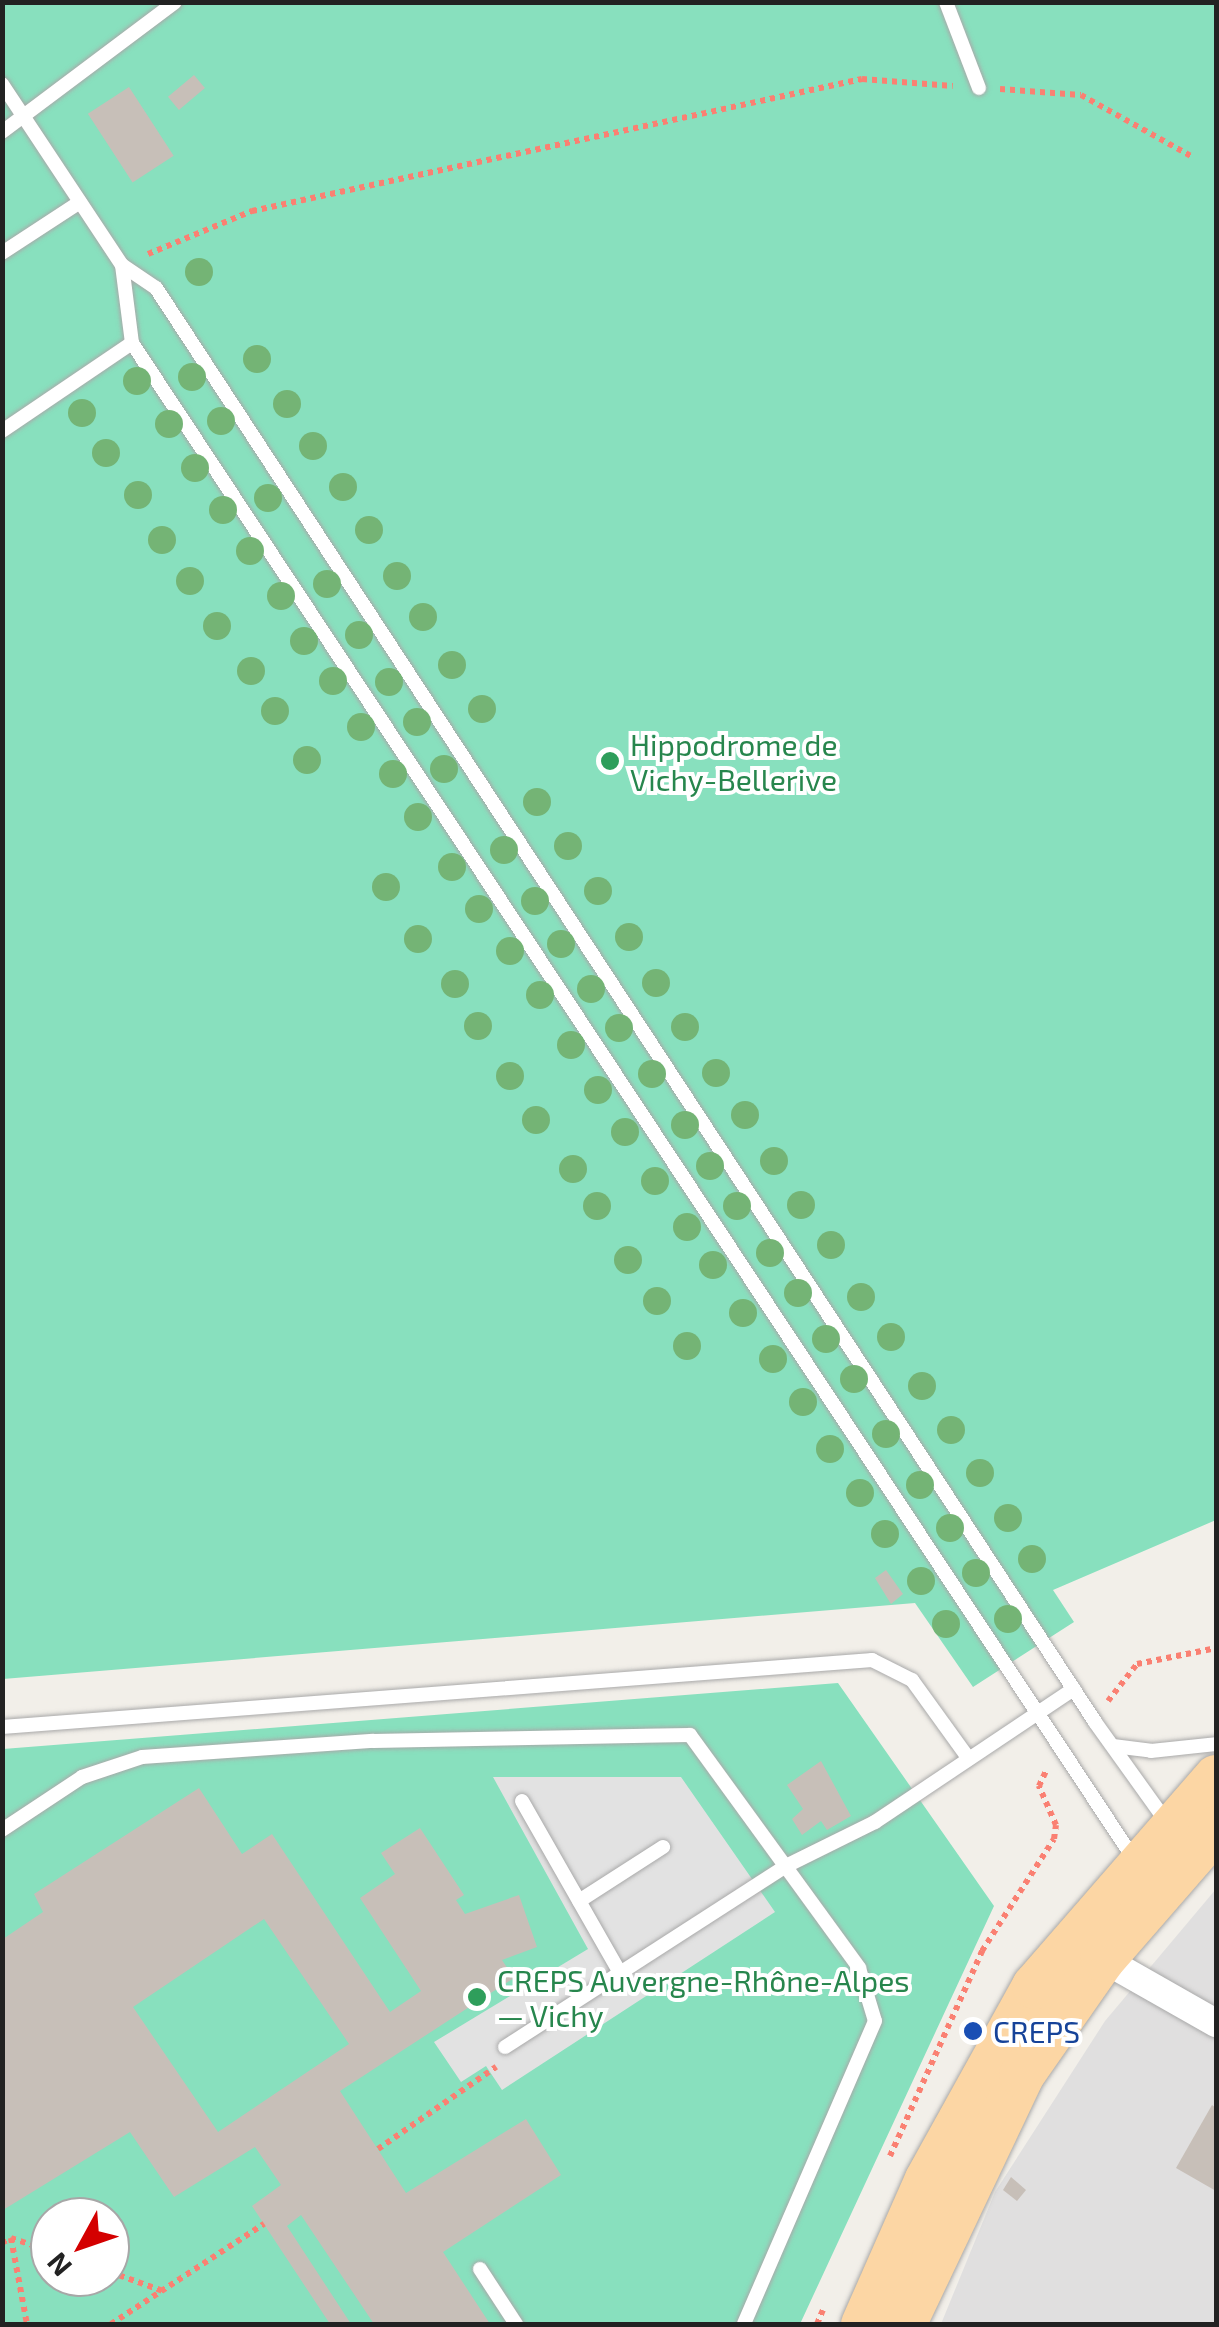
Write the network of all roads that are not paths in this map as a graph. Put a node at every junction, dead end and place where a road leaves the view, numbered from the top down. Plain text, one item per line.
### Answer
1 (175, 2) edge
2 (946, 2) edge
3 (2, 84) edge
4 (979, 88) road end
5 (25, 118) junction
6 (2, 132) edge
7 (80, 202) junction
8 (2, 253) edge
9 (122, 265) junction
10 (132, 343) junction
11 (2, 431) edge
12 (1074, 1689) junction
13 (1036, 1714) junction
14 (2, 1727) edge
15 (1216, 1744) edge
16 (1113, 1746) junction
17 (969, 1759) junction
18 (1216, 1777) edge
19 (522, 1801) dead end
20 (2, 1830) edge
21 (1179, 1842) edge
22 (663, 1847) dead end
23 (786, 1866) junction
24 (579, 1901) junction
25 (1086, 1950) junction
26 (620, 1973) junction
27 (1216, 2023) edge
28 (505, 2047) road end
29 (480, 2269) dead end
30 (516, 2324) edge
31 (744, 2324) edge
32 (863, 2324) edge
33 (903, 2324) edge

1 - 5 lane
2 - 4 lane
3 - 5 lane
5 - 6 lane
5 - 7 lane
7 - 8 lane
7 - 9 lane
9 - 10 lane
9 - 12 lane
10 - 11 lane
10 - 13 lane
12 - 13 lane
12 - 16 lane
13 - 17 lane
13 - 21 lane
14 - 17 lane
15 - 16 lane
16 - 21 lane
17 - 23 lane
18 - 21 main road
19 - 24 lane
20 - 23 lane
21 - 25 main road
21 - 25 main road
22 - 24 lane
23 - 26 lane
23 - 31 lane
24 - 26 lane
25 - 27 street
25 - 32 main road
25 - 33 main road
26 - 28 lane
29 - 30 lane

